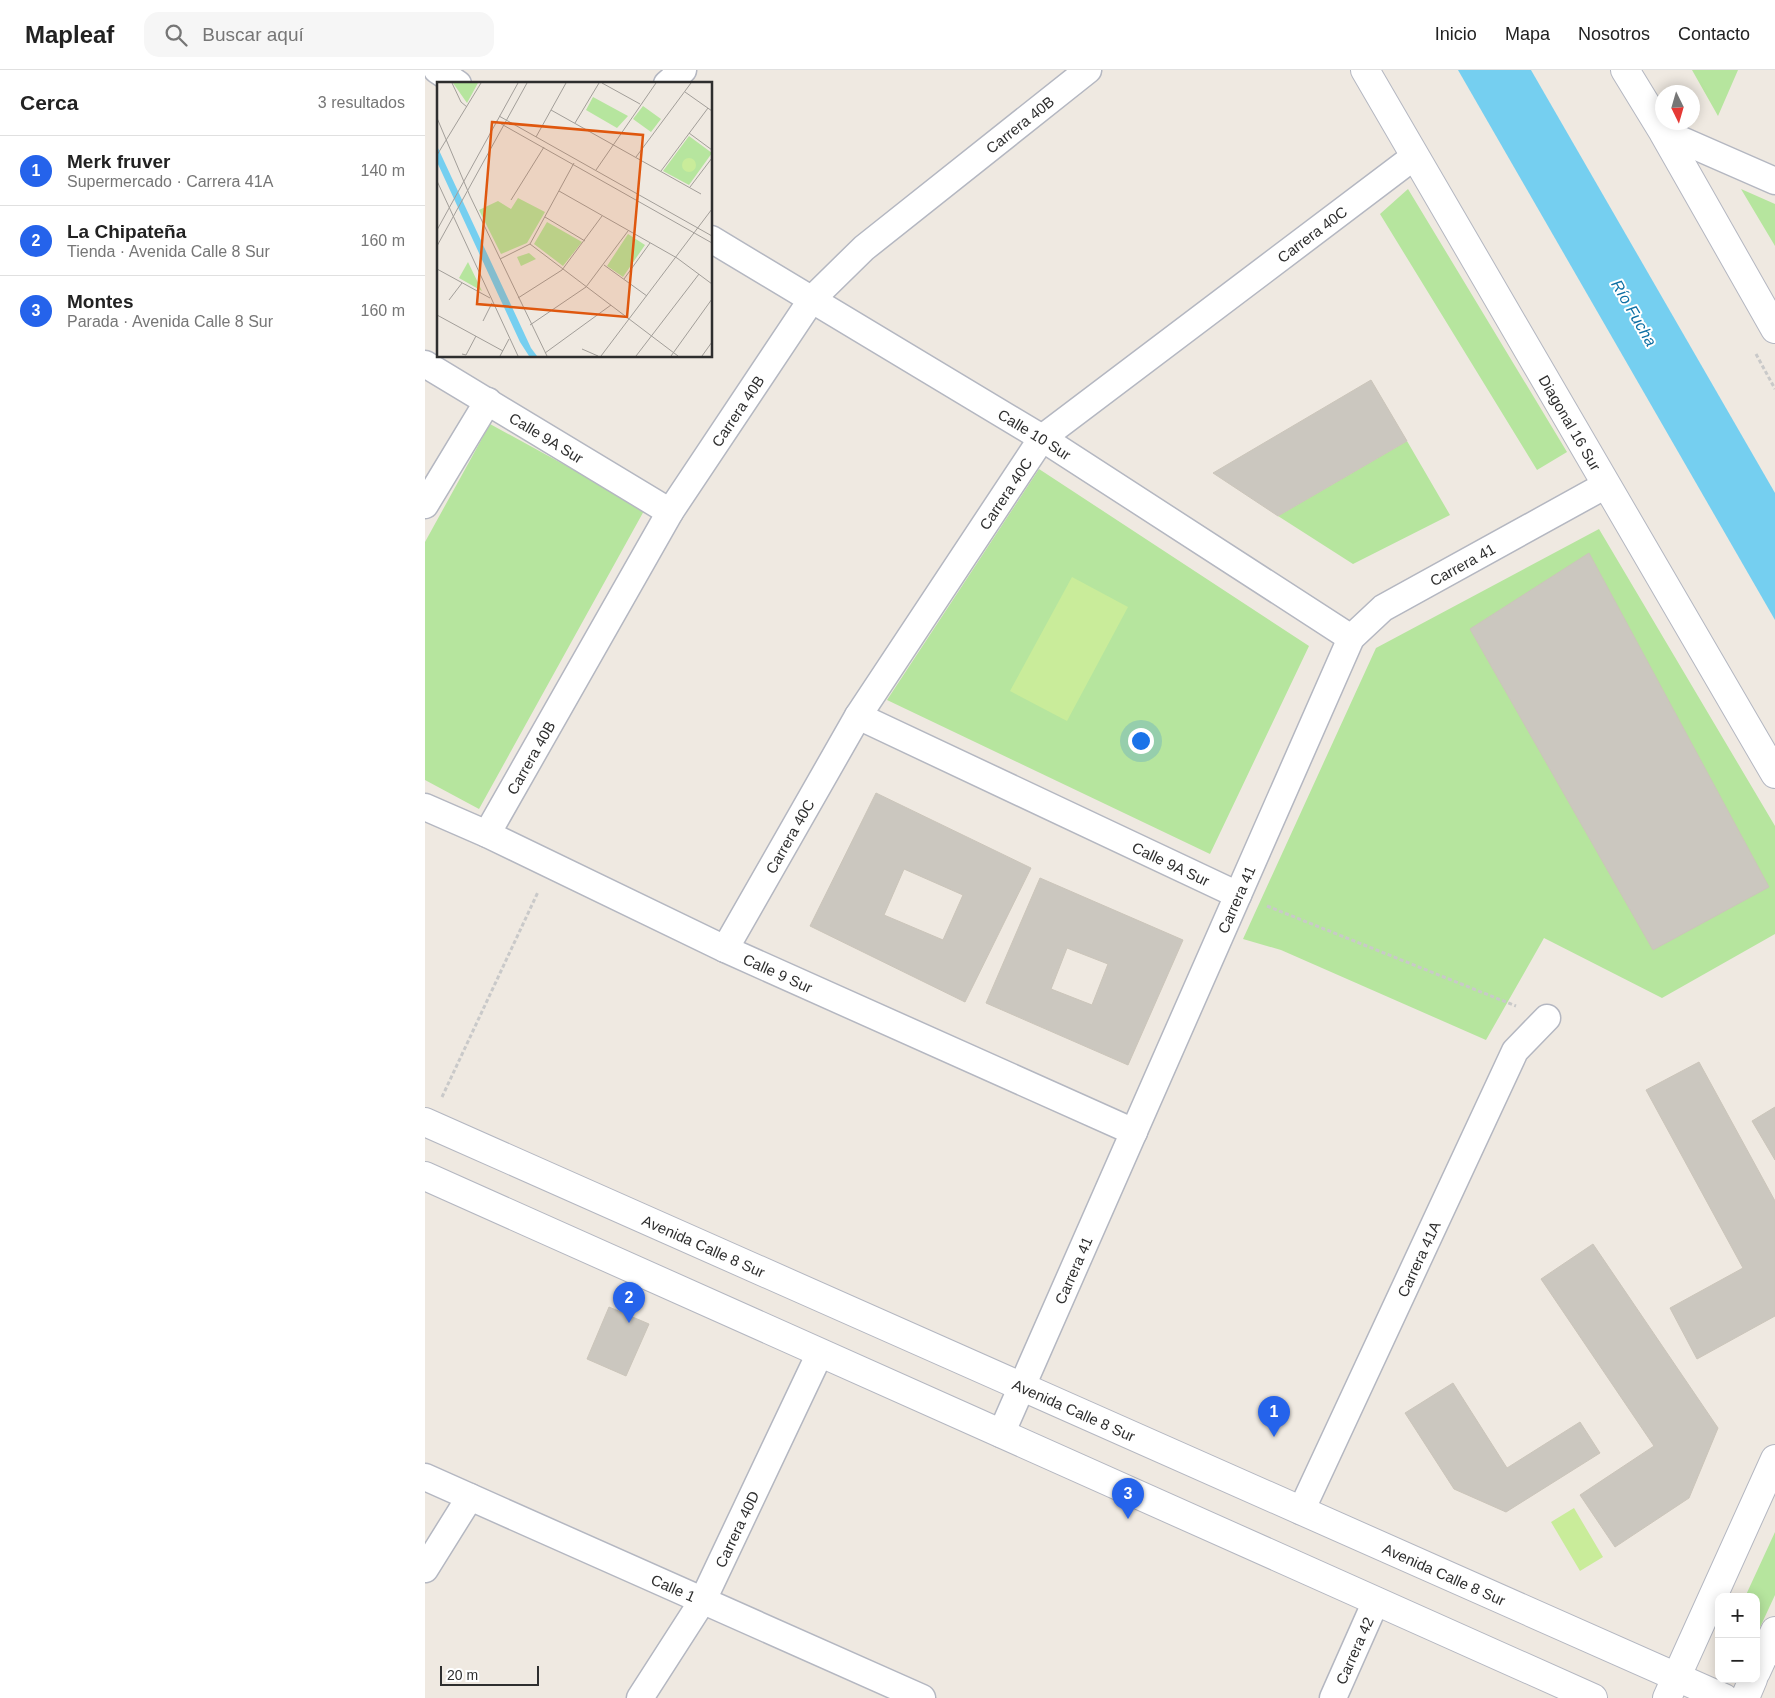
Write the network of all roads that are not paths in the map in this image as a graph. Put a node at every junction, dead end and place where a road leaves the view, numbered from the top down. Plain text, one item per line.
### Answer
1 (437, 70) edge
2 (683, 70) edge
3 (1088, 70) edge
4 (1365, 70) edge
5 (1635, 76) edge
6 (455, 82) edge
7 (669, 82) edge
8 (1663, 132) junction
9 (1415, 156) junction
10 (1775, 181) edge
11 (713, 240) edge
12 (812, 299) junction
13 (1775, 329) edge
14 (425, 364) edge
15 (488, 401) junction
16 (1042, 438) junction
17 (1606, 485) junction
18 (425, 505) edge
19 (670, 512) junction
20 (1351, 638) junction
21 (858, 716) junction
22 (1775, 774) edge
23 (425, 807) edge
24 (487, 834) junction
25 (1238, 895) junction
26 (725, 949) junction
27 (1547, 1018) road end
28 (425, 1122) edge
29 (1134, 1132) junction
30 (425, 1176) edge
31 (820, 1353) junction
32 (1022, 1386) junction
33 (1001, 1434) junction
34 (1775, 1459) edge
35 (425, 1477) edge
36 (470, 1497) junction
37 (1301, 1510) junction
38 (425, 1570) edge
39 (703, 1600) junction
40 (1376, 1601) junction
41 (1775, 1631) edge
42 (1760, 1663) edge
43 (1751, 1683) edge
44 (1672, 1688) edge
45 (640, 1698) edge
46 (922, 1698) edge
47 (1333, 1698) edge
48 (1593, 1698) edge
49 (1723, 1698) edge
50 (1745, 1698) edge

1 - 6 street
2 - 7 street
3 - 12 street, Carrera 40B
4 - 9 main road, Diagonal 16 Sur
5 - 8 main road
8 - 10 street
8 - 13 main road
9 - 16 street, Carrera 40C
9 - 17 main road, Diagonal 16 Sur
11 - 12 street, Calle 10 Sur
12 - 16 street, Calle 10 Sur
12 - 19 street, Carrera 40B
14 - 15 street, Calle 9A Sur
15 - 18 street
15 - 19 street, Calle 9A Sur
16 - 20 street, Calle 10 Sur
16 - 21 street, Carrera 40C
17 - 20 street, Carrera 41
17 - 22 main road, Diagonal 16 Sur
19 - 24 street, Carrera 40B
20 - 25 street, Carrera 41
21 - 25 street, Calle 9A Sur
21 - 26 street, Carrera 40C
23 - 24 street, Calle 9 Sur
24 - 26 street, Calle 9 Sur
25 - 29 street, Carrera 41
26 - 29 street, Calle 9 Sur
27 - 37 street, Carrera 41A
28 - 32 main road, Avenida Calle 8 Sur
29 - 32 street, Carrera 41
30 - 31 main road
31 - 33 main road
31 - 39 street, Carrera 40D
32 - 33 street, Carrera 41
32 - 37 main road, Avenida Calle 8 Sur
33 - 40 main road
34 - 44 main road
35 - 36 street, Calle 1
36 - 38 street
36 - 39 street, Calle 1
37 - 44 main road, Avenida Calle 8 Sur
39 - 45 street, Carrera 40D
39 - 46 street, Calle 1
40 - 47 street, Carrera 42
40 - 48 main road
41 - 42 main road
43 - 50 main road
44 - 49 main road, Avenida Calle 8 Sur

